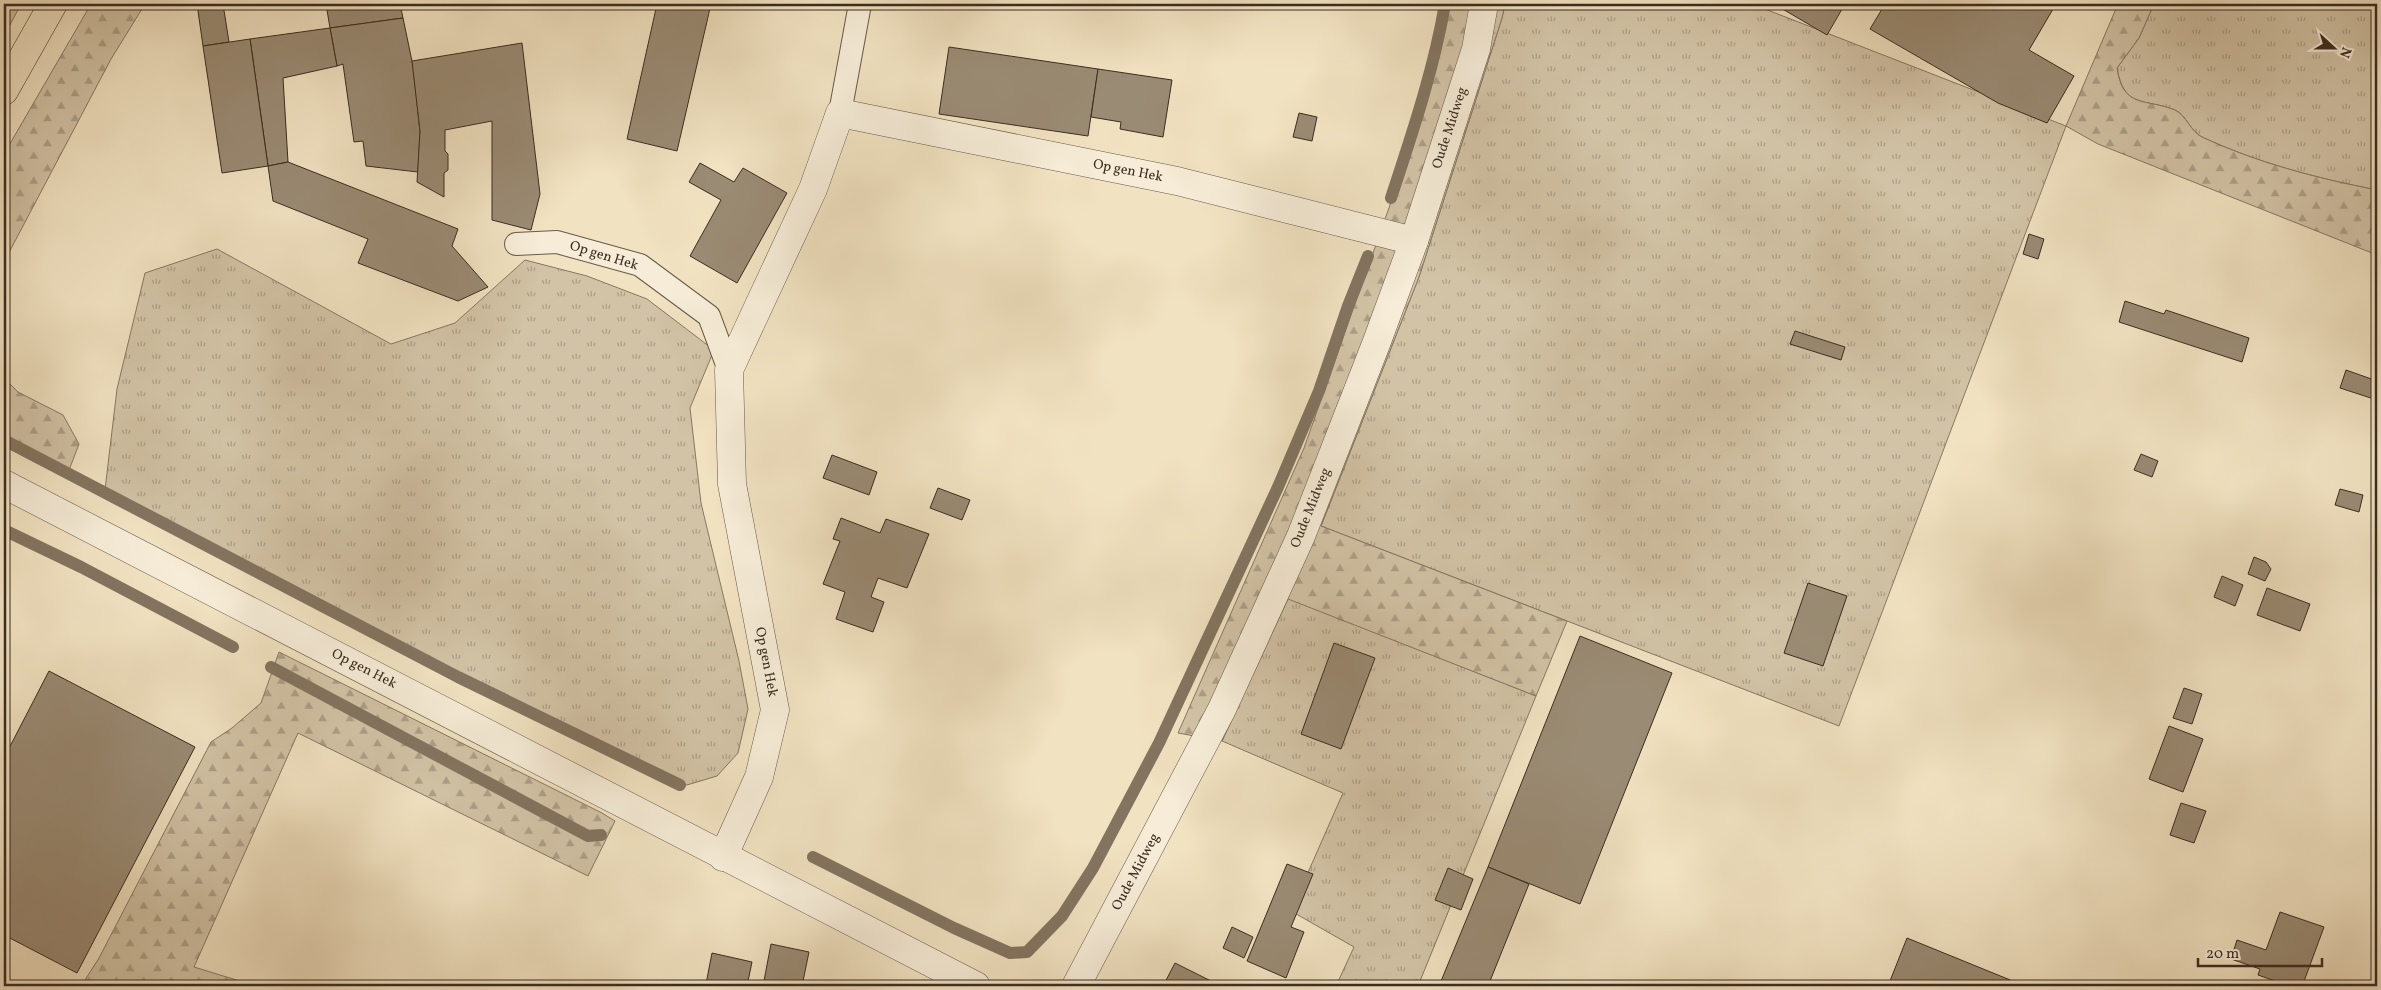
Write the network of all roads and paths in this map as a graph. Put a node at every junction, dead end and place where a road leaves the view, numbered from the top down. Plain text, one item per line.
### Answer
1 (53, 4) edge
2 (860, 4) edge
3 (1484, 4) edge
4 (4, 91) edge
5 (840, 113) junction
6 (1414, 241) junction
7 (516, 244) dead end
8 (729, 370) junction
9 (4, 484) edge
10 (724, 857) junction
11 (976, 986) edge
12 (1076, 986) edge

1 - 4 highway
2 - 5 lane, Op gen Hek
3 - 6 street, Oude Midweg
5 - 6 street, Op gen Hek
5 - 8 street, Op gen Hek
6 - 12 street, Oude Midweg
7 - 8 lane, Op gen Hek
8 - 10 street, Op gen Hek
9 - 10 street, Op gen Hek
10 - 11 street, Op gen Hek

